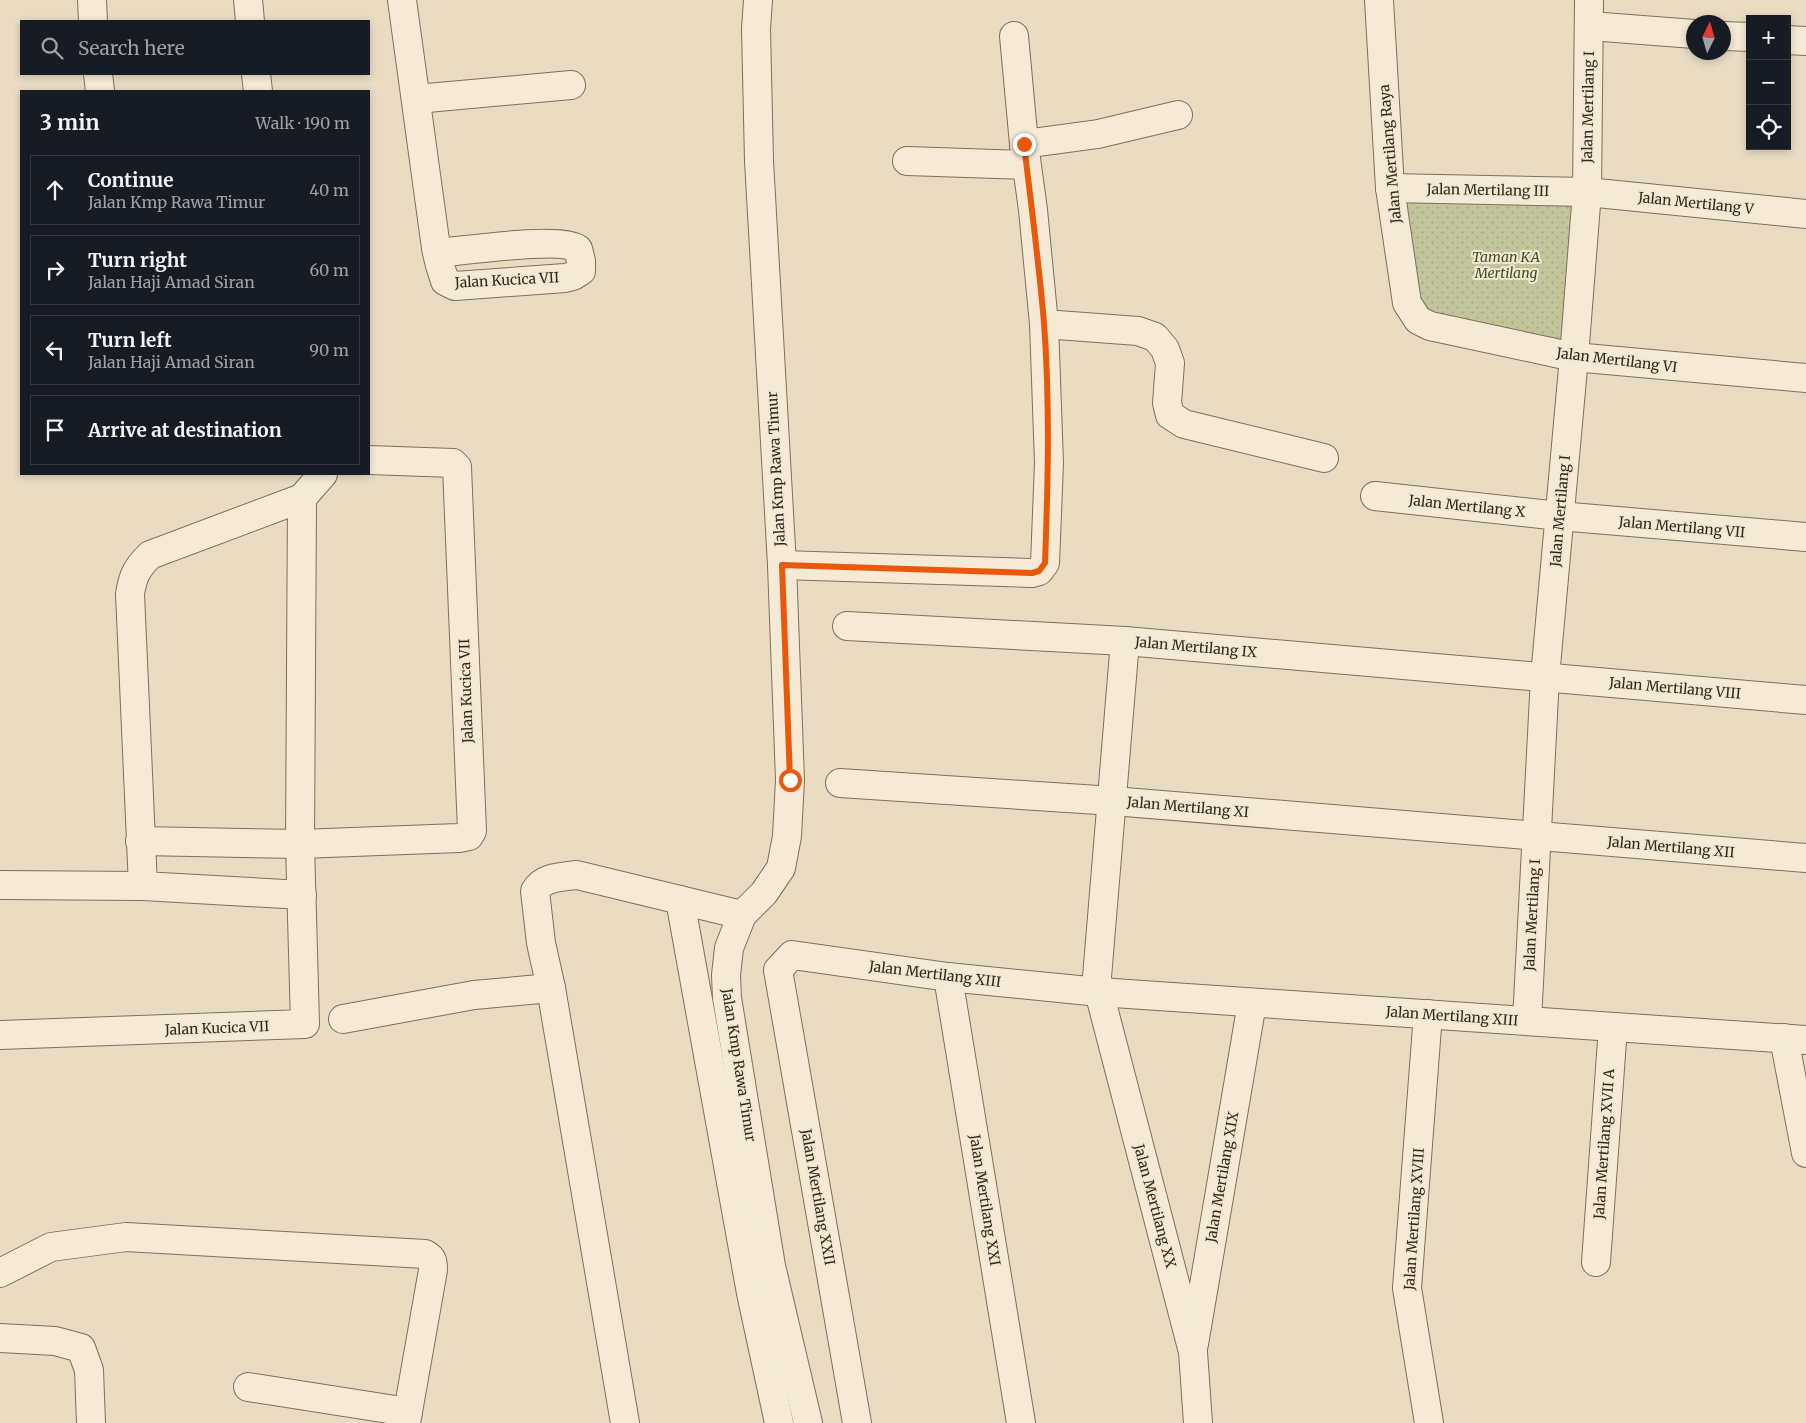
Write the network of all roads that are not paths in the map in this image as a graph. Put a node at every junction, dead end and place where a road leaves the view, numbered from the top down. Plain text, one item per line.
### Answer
1 (92, 0) edge
2 (248, 0) edge
3 (402, 0) edge
4 (758, 0) edge
5 (1379, 0) edge
6 (1589, 13) edge
7 (94, 20) edge
8 (250, 20) edge
9 (1686, 32) edge
10 (1014, 36) dead end
11 (1731, 36) edge
12 (1746, 37) edge
13 (1791, 40) edge
14 (1806, 41) edge
15 (98, 75) edge
16 (256, 75) edge
17 (571, 85) dead end
18 (100, 90) edge
19 (258, 90) edge
20 (416, 99) junction
21 (1178, 115) dead end
22 (1025, 154) junction
23 (907, 161) dead end
24 (1390, 188) junction
25 (1586, 192) junction
26 (1806, 214) edge
27 (437, 253) dead end
28 (1044, 324) junction
29 (1430, 326) joint
30 (1574, 357) junction
31 (1806, 378) edge
32 (1324, 458) dead end
33 (370, 460) edge
34 (322, 475) edge
35 (1375, 496) dead end
36 (302, 498) junction
37 (1559, 516) junction
38 (1806, 537) edge
39 (782, 565) junction
40 (847, 626) dead end
41 (1125, 641) junction
42 (1545, 677) junction
43 (1806, 700) edge
44 (840, 783) dead end
45 (1113, 801) junction
46 (1536, 836) junction
47 (140, 841) junction
48 (300, 844) junction
49 (1806, 858) edge
50 (0, 885) edge
51 (143, 886) junction
52 (302, 895) junction
53 (680, 900) junction
54 (742, 915) junction
55 (778, 970) joint
56 (948, 976) junction
57 (551, 988) junction
58 (1098, 992) junction
59 (1252, 1002) junction
60 (1428, 1014) junction
61 (343, 1019) dead end
62 (1527, 1021) junction
63 (1613, 1027) junction
64 (0, 1035) edge
65 (1795, 1039) edge
66 (1806, 1154) edge
67 (1596, 1262) dead end
68 (0, 1273) edge
69 (0, 1338) edge
70 (1193, 1352) junction
71 (248, 1387) dead end
72 (407, 1418) edge
73 (91, 1423) edge
74 (625, 1423) edge
75 (778, 1423) edge
76 (808, 1423) edge
77 (857, 1423) edge
78 (1021, 1423) edge
79 (1198, 1423) edge
80 (1429, 1423) edge

1 - 7 street
2 - 8 street
3 - 20 street
4 - 39 street, Jalan Kmp Rawa Timur
5 - 24 street, Jalan Mertilang Raya
6 - 9 street
6 - 25 street, Jalan Mertilang I
10 - 22 street
11 - 12 street
13 - 14 street
15 - 18 street
16 - 19 street
17 - 20 street
20 - 27 street
21 - 22 street
22 - 23 street
22 - 28 street
24 - 25 street, Jalan Mertilang III
24 - 29 street, Jalan Mertilang Raya
25 - 26 street, Jalan Mertilang V
25 - 30 street, Jalan Mertilang I
28 - 32 street
28 - 39 street
29 - 30 street, Jalan Mertilang VI
30 - 31 street, Jalan Mertilang VI
30 - 37 street, Jalan Mertilang I
33 - 48 street, Jalan Kucica VII
34 - 36 street
35 - 37 street, Jalan Mertilang X
36 - 47 street
36 - 48 street, Jalan Kucica VII
37 - 38 street, Jalan Mertilang VII
37 - 42 street, Jalan Mertilang I
39 - 54 street, Jalan Kmp Rawa Timur
40 - 41 street, Jalan Mertilang IX
41 - 42 street, Jalan Mertilang IX
41 - 45 street
42 - 43 street, Jalan Mertilang VIII
42 - 46 street, Jalan Mertilang I
44 - 45 street, Jalan Mertilang XI
45 - 46 street, Jalan Mertilang XI
45 - 58 street
46 - 49 street, Jalan Mertilang XII
46 - 62 street, Jalan Mertilang I
47 - 48 street, Jalan Kucica VII
47 - 51 street
48 - 52 street, Jalan Kucica VII
50 - 51 street
51 - 52 street
52 - 64 street, Jalan Kucica VII
53 - 54 street
53 - 57 street
53 - 75 street
54 - 76 street, Jalan Kmp Rawa Timur
55 - 56 street, Jalan Mertilang XIII
55 - 77 street, Jalan Mertilang XXII
56 - 58 street, Jalan Mertilang XIII
56 - 78 street, Jalan Mertilang XXI
57 - 61 street
57 - 74 street
58 - 59 street, Jalan Mertilang XIII
58 - 70 street, Jalan Mertilang XX
59 - 60 street, Jalan Mertilang XIII
59 - 70 street, Jalan Mertilang XIX
60 - 62 street, Jalan Mertilang XIII
60 - 80 street, Jalan Mertilang XVIII
62 - 63 street, Jalan Mertilang XIII
63 - 65 street, Jalan Mertilang XIII
63 - 67 street, Jalan Mertilang XVII A
65 - 66 street
68 - 72 street
69 - 73 street
70 - 79 street, Jalan Mertilang XX
71 - 72 street

